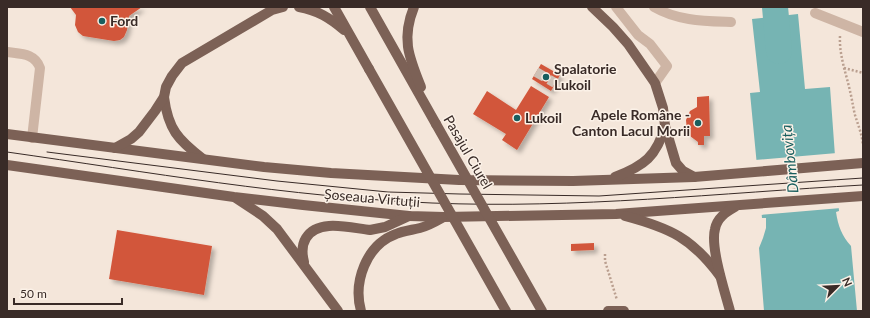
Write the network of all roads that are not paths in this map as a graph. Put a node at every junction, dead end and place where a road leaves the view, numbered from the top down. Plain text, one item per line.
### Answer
1 (283, 7) edge
2 (298, 7) edge
3 (334, 7) edge
4 (370, 7) edge
5 (414, 7) edge
6 (592, 7) edge
7 (616, 7) edge
8 (654, 7) edge
9 (274, 8) edge
10 (815, 13) dead end
11 (731, 22) dead end
12 (863, 32) edge
13 (351, 37) junction
14 (7, 52) edge
15 (655, 83) junction
16 (164, 97) junction
17 (436, 124) junction
18 (665, 126) junction
19 (7, 134) edge
20 (32, 138) junction
21 (115, 148) junction
22 (205, 160) junction
23 (863, 163) edge
24 (7, 165) edge
25 (694, 177) junction
26 (606, 180) junction
27 (859, 196) edge
28 (234, 197) junction
29 (737, 206) junction
30 (616, 214) junction
31 (410, 216) junction
32 (444, 217) junction
33 (306, 268) junction
34 (721, 278) junction
35 (338, 311) edge
36 (361, 311) edge
37 (506, 311) edge
38 (542, 311) edge
39 (608, 311) edge
40 (620, 311) edge
41 (624, 311) edge
42 (730, 311) edge

1 - 9 main road
2 - 13 main road
3 - 13 main road
4 - 17 main road, Pasajul Ciurel
5 - 17 main road
6 - 15 main road
7 - 15 street
8 - 11 street
9 - 16 main road
10 - 12 street
13 - 37 main road, bridge
14 - 20 street
15 - 18 main road
16 - 21 main road
16 - 22 main road
17 - 38 main road, Pasajul Ciurel, bridge
18 - 25 main road
18 - 26 main road
19 - 20 main road, Șoseaua Virtuții
20 - 21 main road, Șoseaua Virtuții
21 - 22 main road, Șoseaua Virtuții
22 - 26 main road, Șoseaua Virtuții
23 - 25 main road, Șoseaua Virtuții
24 - 28 main road, Șoseaua Virtuții
25 - 26 main road, Șoseaua Virtuții
27 - 29 main road, Șoseaua Virtuții
28 - 31 main road, Șoseaua Virtuții
28 - 33 main road
29 - 30 main road, Șoseaua Virtuții
29 - 34 main road
30 - 32 main road, Șoseaua Virtuții
30 - 34 main road
31 - 32 main road, Șoseaua Virtuții
31 - 33 main road
32 - 36 main road
33 - 35 main road
34 - 42 main road
39 - 40 main road
40 - 41 main road

